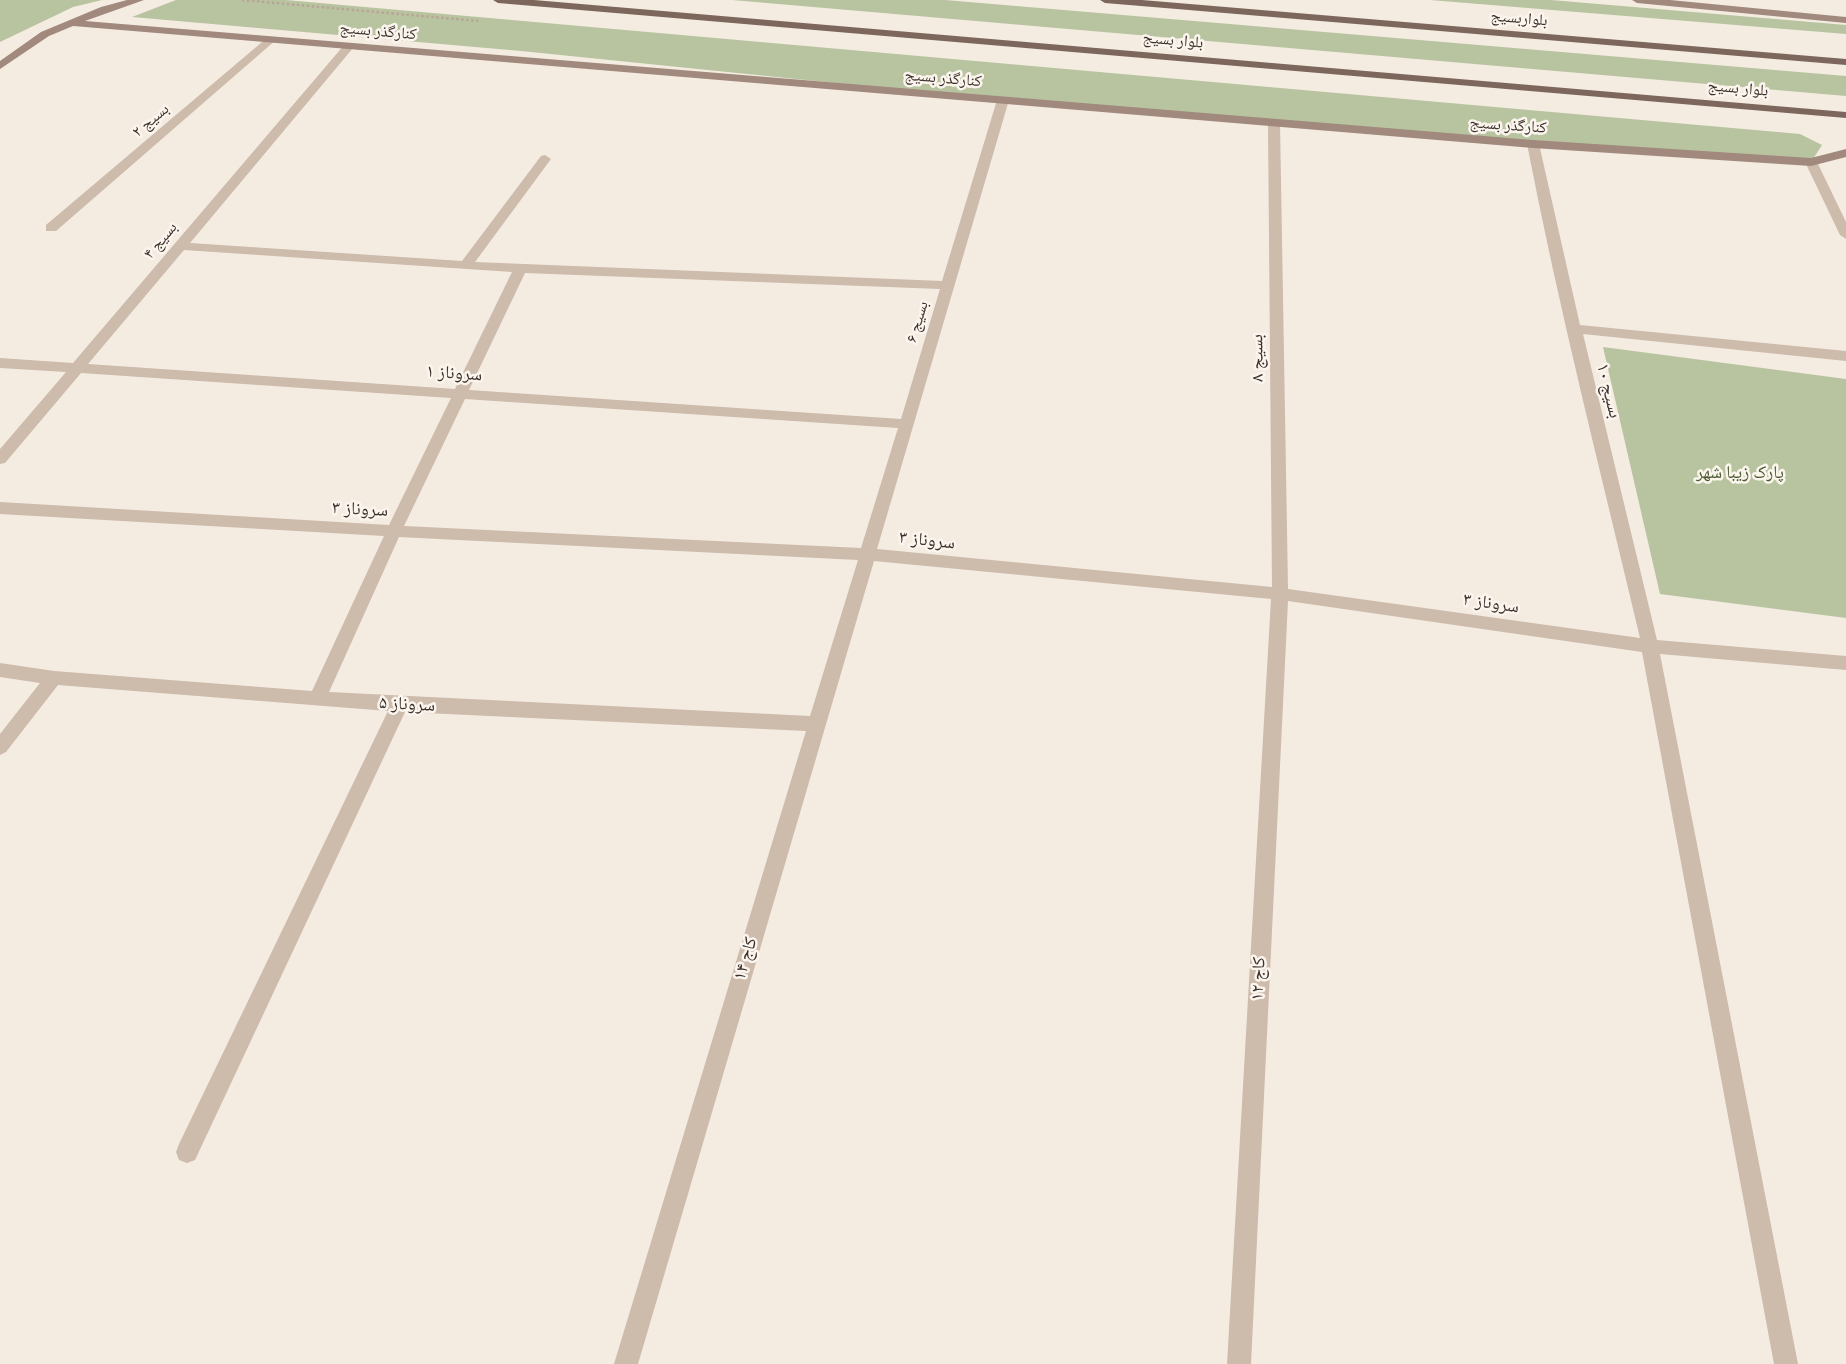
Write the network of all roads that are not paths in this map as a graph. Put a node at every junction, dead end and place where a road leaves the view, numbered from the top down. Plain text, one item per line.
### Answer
1 (139, 0) edge
2 (498, 0) edge
3 (1105, 0) edge
4 (1637, 0) edge
5 (1846, 20) edge
6 (72, 23) junction
7 (272, 39) junction
8 (349, 46) junction
9 (1846, 62) edge
10 (0, 66) edge
11 (1003, 100) junction
12 (1846, 114) edge
13 (1274, 122) junction
14 (1533, 144) junction
15 (1846, 153) edge
16 (545, 159) dead end
17 (1811, 162) junction
18 (51, 228) dead end
19 (1846, 235) edge
20 (180, 246) junction
21 (466, 265) junction
22 (520, 269) junction
23 (947, 285) junction
24 (1573, 329) junction
25 (1846, 356) edge
26 (0, 362) edge
27 (78, 368) junction
28 (460, 394) junction
29 (906, 424) junction
30 (0, 459) edge
31 (0, 508) edge
32 (394, 531) junction
33 (866, 554) junction
34 (1280, 594) junction
35 (1650, 646) junction
36 (1846, 663) edge
37 (0, 670) edge
38 (54, 678) junction
39 (318, 698) junction
40 (400, 705) junction
41 (816, 724) junction
42 (0, 747) edge
43 (187, 1152) dead end
44 (626, 1364) edge
45 (1239, 1364) edge
46 (1786, 1364) edge

1 - 6 street
2 - 12 main road, بلوار بسیج
3 - 9 main road, بلواربسیج
4 - 5 street
6 - 7 street, کنارگذر بسیج
6 - 10 street
7 - 8 street, کنارگذر بسیج
7 - 18 street, بسیج ۲
8 - 11 street, کنارگذر بسیج
8 - 20 street, بسیج ۴
11 - 13 street, کنارگذر بسیج
11 - 23 street, بسیج ۶
13 - 14 street, کنارگذر بسیج
13 - 34 street, بسیج ۸
14 - 17 street, کنارگذر بسیج
14 - 24 street, بسیج ۱۰
15 - 17 street
16 - 21 street
17 - 19 street
20 - 21 street
20 - 27 street, بسیج ۴
21 - 22 street
22 - 23 street
22 - 28 street
23 - 29 street, بسیج ۶
24 - 25 street
24 - 35 street, بسیج ۱۰
26 - 27 street, سروناز ۱
27 - 28 street, سروناز ۱
27 - 30 street, بسیج ۴
28 - 29 street, سروناز ۱
28 - 32 street
29 - 33 street, بسیج ۶
31 - 32 street, سروناز ۳
32 - 33 street, سروناز ۳
32 - 39 street
33 - 34 street, سروناز ۳
33 - 41 street, کاج ۱۴
34 - 35 street, سروناز ۳
34 - 45 street, کاج ۱۲
35 - 36 street, سروناز ۳
35 - 46 street, بسیج ۱۰
37 - 38 street, سروناز ۵
38 - 39 street, سروناز ۵
38 - 42 street
39 - 40 street, سروناز ۵
40 - 41 street, سروناز ۵
40 - 43 street
41 - 44 street, کاج ۱۴

